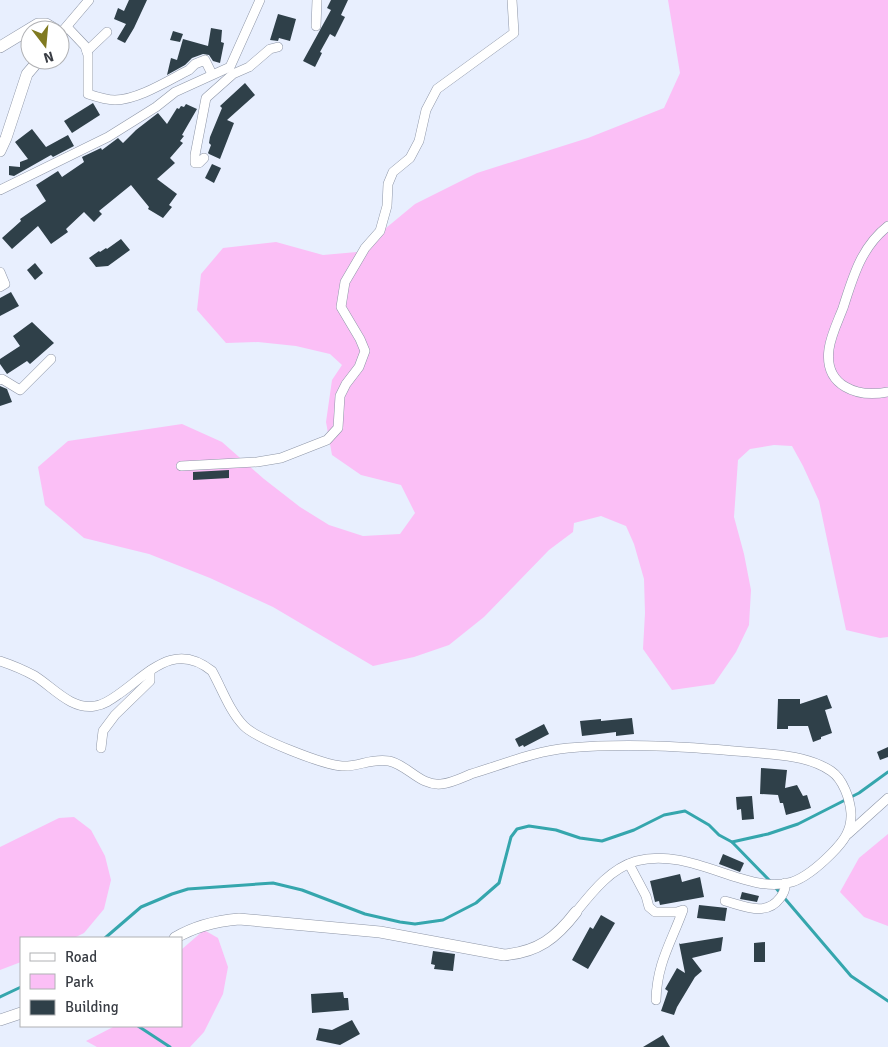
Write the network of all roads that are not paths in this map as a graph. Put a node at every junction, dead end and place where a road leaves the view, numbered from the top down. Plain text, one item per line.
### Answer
1 (89, 0) edge
2 (260, 0) edge
3 (317, 0) edge
4 (512, 0) edge
5 (70, 22) edge
6 (316, 26) dead end
7 (107, 32) dead end
8 (20, 34) edge
9 (70, 37) edge
10 (0, 46) edge
11 (278, 47) dead end
12 (87, 51) junction
13 (30, 70) edge
14 (232, 70) junction
15 (212, 74) junction
16 (0, 151) edge
17 (204, 158) dead end
18 (0, 190) edge
19 (888, 226) edge
20 (0, 272) edge
21 (0, 287) edge
22 (51, 359) dead end
23 (0, 380) edge
24 (888, 392) edge
25 (180, 466) dead end
26 (0, 661) edge
27 (150, 671) junction
28 (101, 748) dead end
29 (888, 798) edge
30 (848, 834) junction
31 (629, 864) junction
32 (783, 889) junction
33 (725, 901) dead end
34 (576, 912) joint
35 (177, 937) edge
36 (656, 1000) dead end
37 (20, 1013) edge
38 (0, 1020) edge

1 - 5 street
2 - 14 street
3 - 6 street
4 - 25 street
7 - 12 street
8 - 10 street
9 - 12 street
11 - 14 street
12 - 15 street
13 - 16 street
14 - 15 street
14 - 17 street
15 - 18 street
19 - 24 street
20 - 21 street
22 - 23 street
26 - 27 street
27 - 28 street
27 - 30 street
29 - 30 street
30 - 32 street
31 - 32 street
31 - 34 street
31 - 36 street
32 - 33 street
34 - 35 street
37 - 38 street

